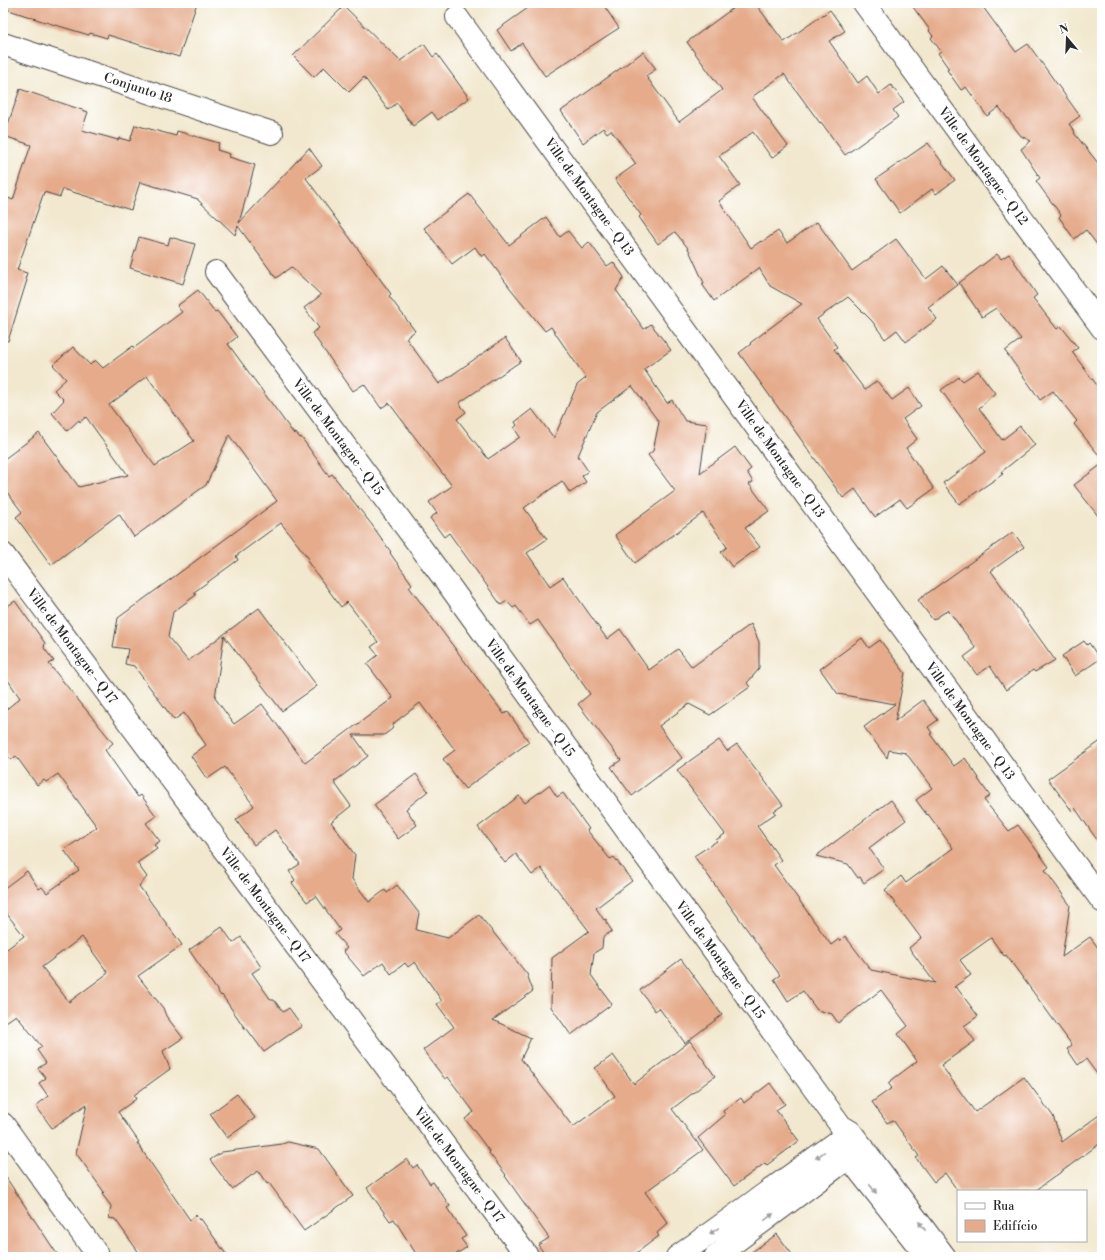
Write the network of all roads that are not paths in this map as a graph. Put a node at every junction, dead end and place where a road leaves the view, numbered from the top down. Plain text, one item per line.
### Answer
1 (864, 3) edge
2 (457, 17) dead end
3 (3, 44) edge
4 (272, 132) dead end
5 (216, 272) dead end
6 (1102, 328) edge
7 (3, 554) edge
8 (1102, 902) edge
9 (3, 1124) edge
10 (849, 1141) junction
11 (99, 1257) edge
12 (528, 1257) edge
13 (677, 1257) edge
14 (715, 1257) edge
15 (926, 1257) edge
16 (945, 1257) edge

1 - 6 street, Ville de Montagne - Q 12
2 - 8 street, Ville de Montagne - Q 13
3 - 4 street, Conjunto 18
5 - 10 street, Ville de Montagne - Q 15
7 - 12 street, Ville de Montagne - Q 17
9 - 11 street
10 -> 13 street
14 -> 10 street
10 -> 15 street
16 -> 10 street

